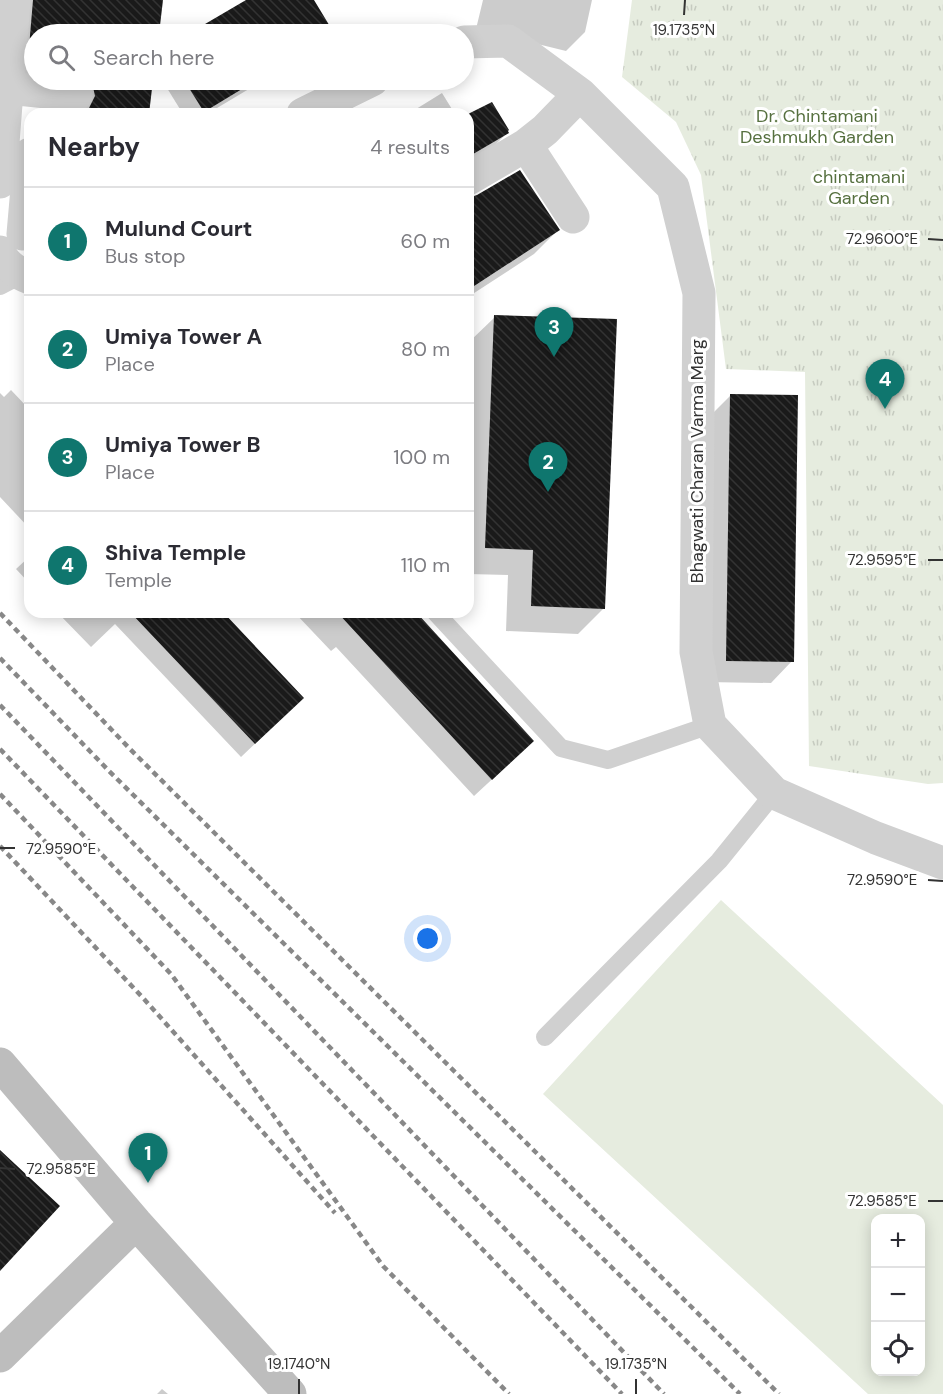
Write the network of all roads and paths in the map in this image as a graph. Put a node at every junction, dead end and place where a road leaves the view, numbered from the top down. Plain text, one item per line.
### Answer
1 (14, 0) edge
2 (474, 42) edge
3 (24, 88) edge
4 (352, 90) edge
5 (579, 94) junction
6 (76, 95) dead end
7 (25, 97) edge
8 (315, 108) edge
9 (526, 145) junction
10 (474, 175) edge
11 (0, 182) edge
12 (24, 195) edge
13 (573, 217) dead end
14 (15, 256) edge
15 (441, 618) edge
16 (710, 725) junction
17 (774, 793) junction
18 (943, 863) edge
19 (544, 1037) dead end
20 (0, 1064) edge
21 (136, 1223) junction
22 (0, 1356) edge
23 (290, 1394) edge

1 - 3 street
2 - 5 street, Bhagwati Charan Varma Marg
4 - 8 street
5 - 9 street
5 - 16 street, Bhagwati Charan Varma Marg
6 - 7 street
7 - 11 street
9 - 10 street
9 - 13 street
12 - 14 street
15 - 16 lane
16 - 17 street
17 - 18 street
17 - 19 lane
20 - 21 main road
21 - 22 main road
21 - 23 main road

